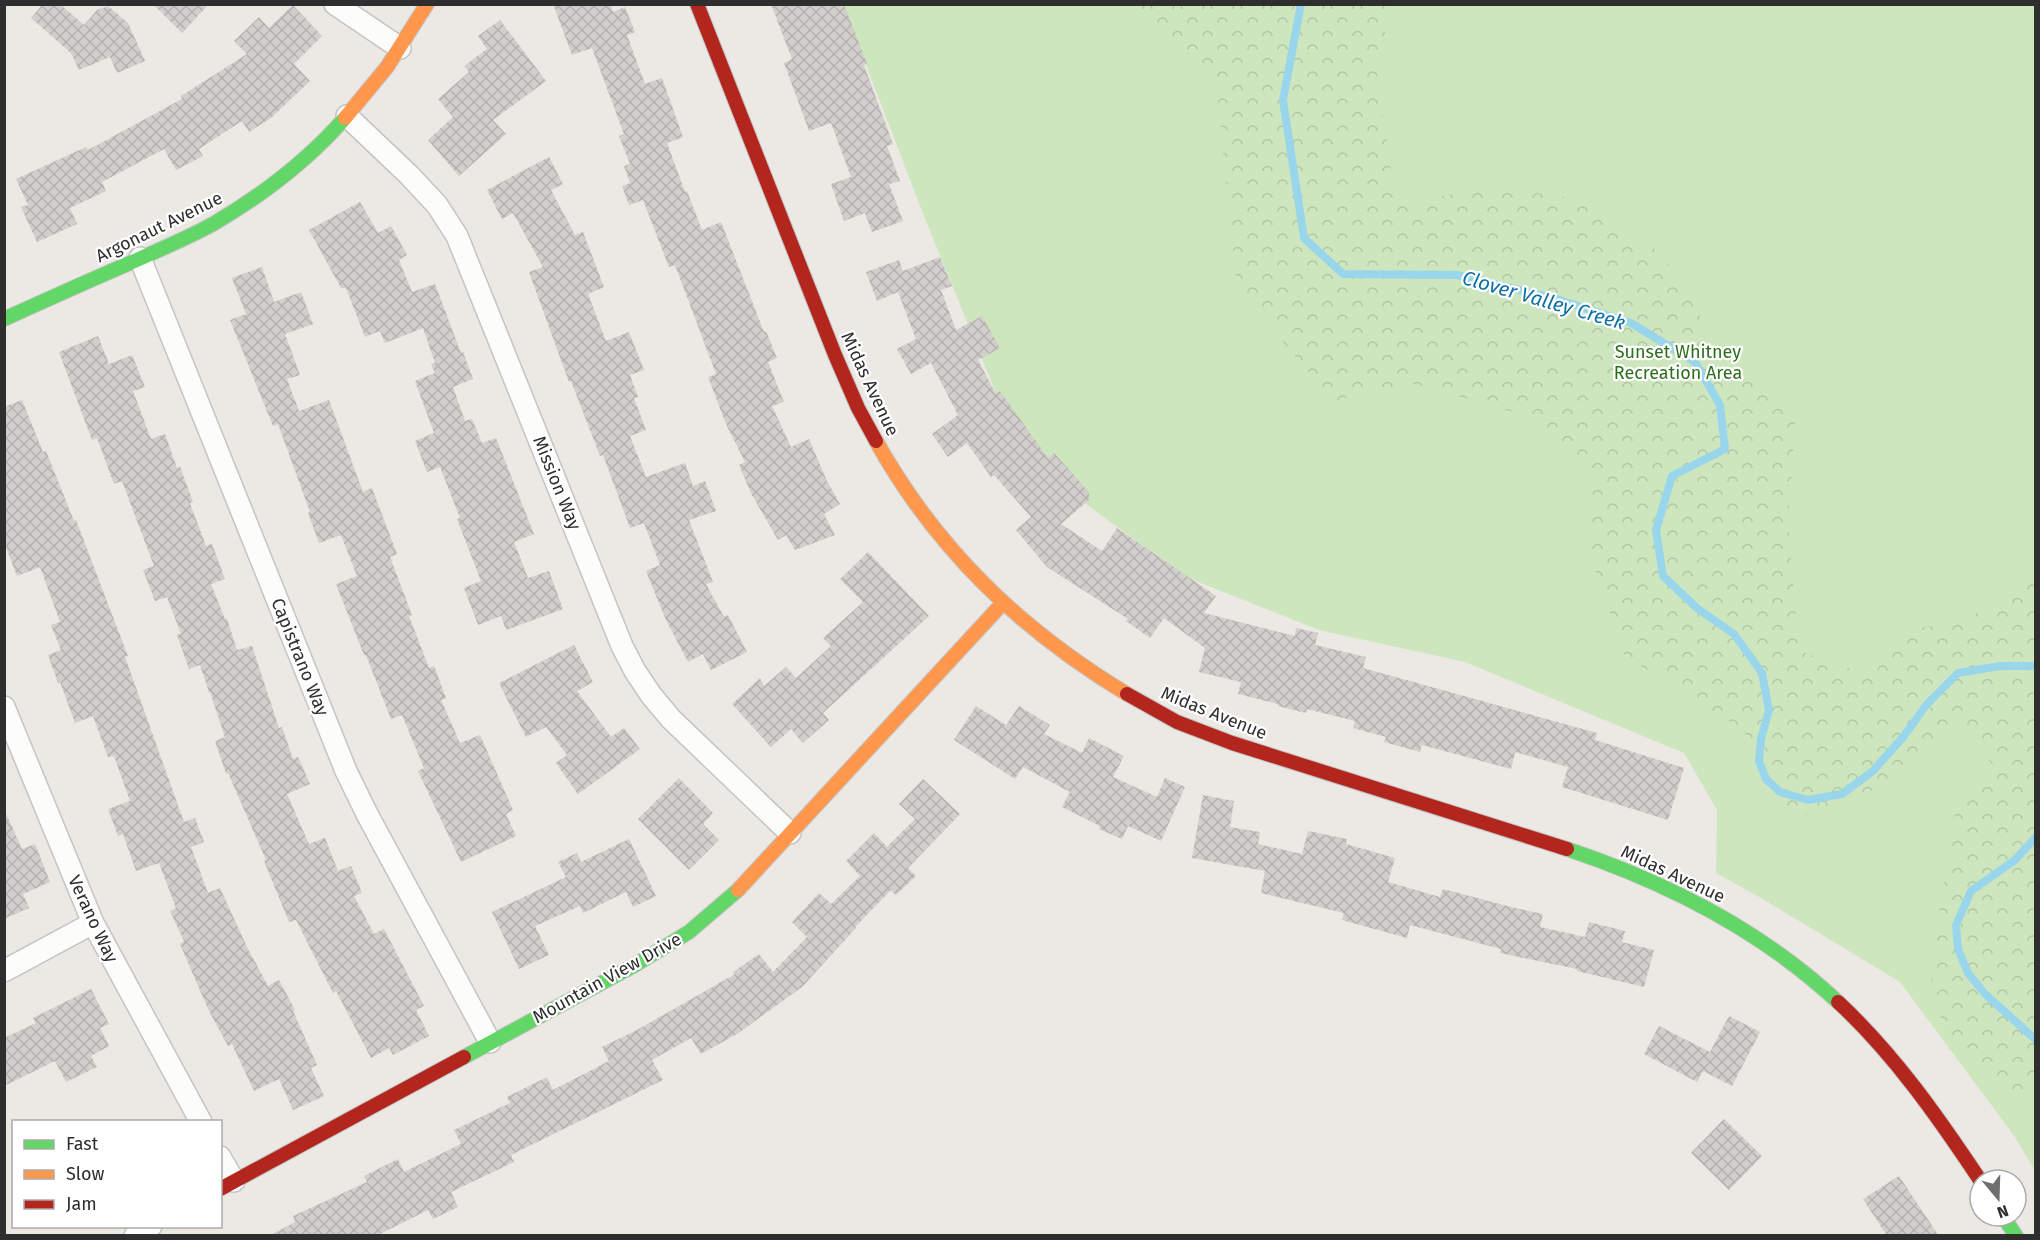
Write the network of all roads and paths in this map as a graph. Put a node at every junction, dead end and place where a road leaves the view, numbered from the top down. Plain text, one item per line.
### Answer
1 (335, 4) edge
2 (427, 4) edge
3 (697, 4) edge
4 (400, 48) junction
5 (347, 116) junction
6 (140, 258) junction
7 (4, 319) edge
8 (1002, 604) junction
9 (4, 707) edge
10 (790, 833) junction
11 (93, 923) junction
12 (4, 971) edge
13 (490, 1042) junction
14 (200, 1120) edge
15 (222, 1165) edge
16 (1972, 1168) edge
17 (227, 1185) edge
18 (149, 1228) edge
19 (135, 1236) edge

1 - 4 street
2 - 4 street, Argonaut Avenue
3 - 8 street, Midas Avenue
4 - 5 street, Argonaut Avenue
5 - 6 street, Argonaut Avenue
5 - 10 street, Mission Way
6 - 7 street, Argonaut Avenue
6 - 13 street, Capistrano Way
8 - 10 street, Mountain View Drive
8 - 16 street, Midas Avenue
9 - 11 street, Verano Way
10 - 13 street, Mountain View Drive
11 - 12 street
11 - 14 street, Verano Way
13 - 17 street, Mountain View Drive
15 - 17 street
18 - 19 street

